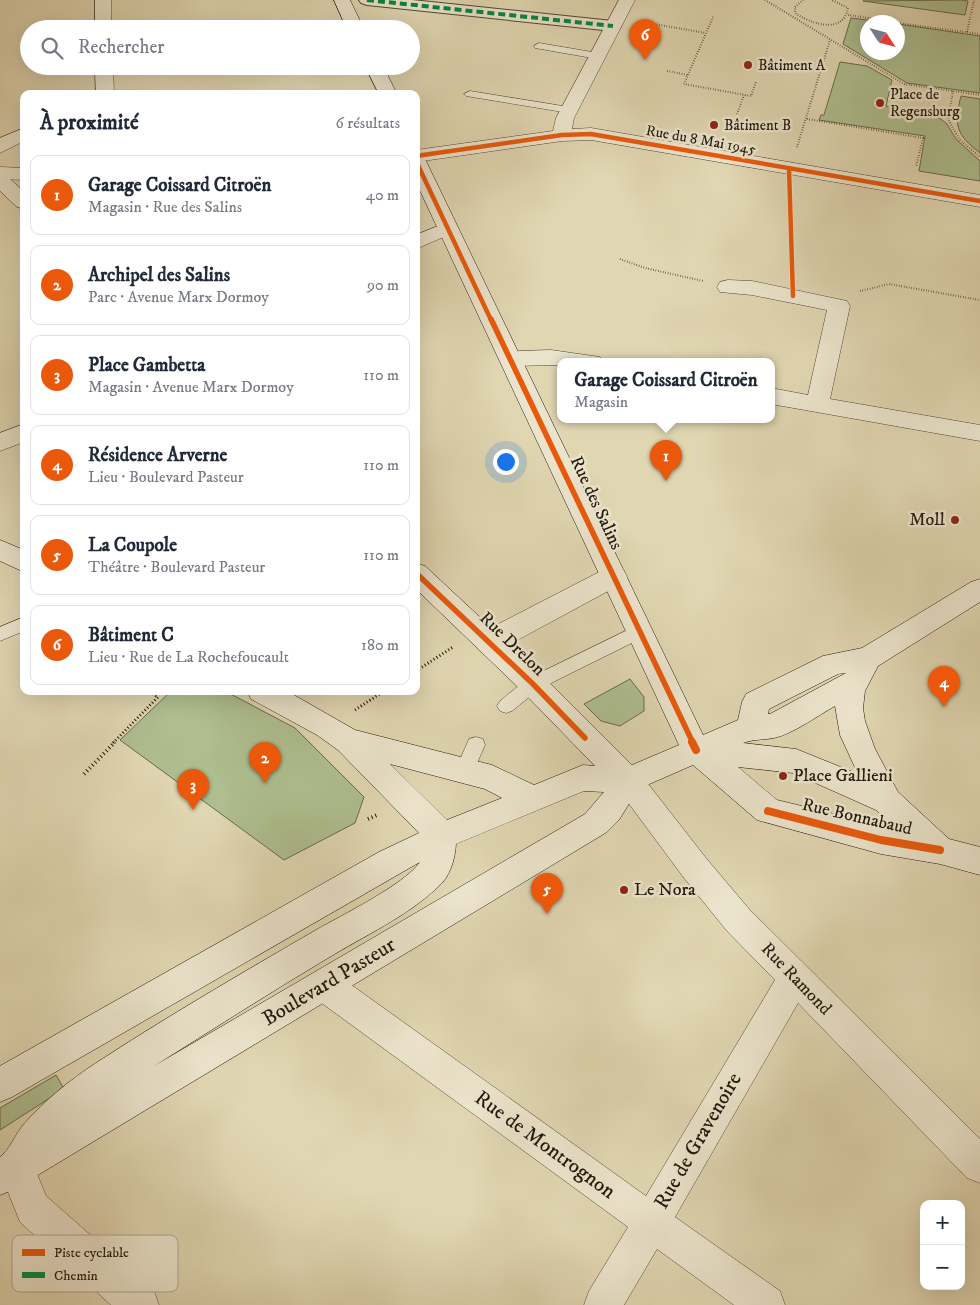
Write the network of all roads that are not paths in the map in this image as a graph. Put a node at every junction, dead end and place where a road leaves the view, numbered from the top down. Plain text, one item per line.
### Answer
1 (103, 0) edge
2 (342, 0) edge
3 (367, 0) edge
4 (627, 0) edge
5 (103, 20) edge
6 (352, 20) edge
7 (613, 26) junction
8 (539, 46) dead end
9 (598, 56) junction
10 (104, 75) edge
11 (378, 75) edge
12 (105, 90) edge
13 (386, 90) edge
14 (470, 94) dead end
15 (569, 110) junction
16 (562, 135) junction
17 (20, 136) edge
18 (0, 147) edge
19 (420, 155) edge
20 (420, 169) edge
21 (0, 173) edge
22 (20, 174) edge
23 (0, 180) edge
24 (20, 199) edge
25 (980, 201) edge
26 (448, 228) junction
27 (420, 241) edge
28 (728, 287) road end
29 (572, 358) edge
30 (510, 359) junction
31 (775, 397) edge
32 (816, 404) junction
33 (980, 433) edge
34 (20, 434) edge
35 (0, 443) edge
36 (0, 550) edge
37 (20, 560) edge
38 (614, 576) junction
39 (420, 578) edge
40 (980, 589) edge
41 (20, 626) edge
42 (640, 631) junction
43 (0, 634) edge
44 (489, 642) junction
45 (862, 669) junction
46 (533, 684) junction
47 (268, 695) edge
48 (506, 706) dead end
49 (348, 741) junction
50 (696, 750) junction
51 (628, 780) junction
52 (533, 799) junction
53 (887, 802) junction
54 (442, 836) junction
55 (940, 850) junction
56 (980, 861) edge
57 (794, 978) junction
58 (324, 985) junction
59 (0, 1085) edge
60 (980, 1165) edge
61 (8, 1172) edge
62 (652, 1222) junction
63 (61, 1235) edge
64 (125, 1292) edge
65 (140, 1305) edge
66 (603, 1305) edge
67 (766, 1305) edge

1 - 5 main road
2 - 6 main road
3 - 7 street
4 - 7 main road
7 - 9 main road
8 - 9 lane
9 - 15 main road
10 - 12 main road
11 - 13 main road
14 - 15 lane
15 - 16 main road
16 - 19 main road, Rue du 8 Mai 1945
16 - 25 main road, Rue du 8 Mai 1945
17 - 18 main road
20 - 26 main road, Rue des Salins
21 - 22 main road
23 - 24 main road
26 - 27 main road
26 - 30 main road, Rue des Salins
28 - 32 main road
29 - 30 main road
30 - 38 main road, Rue des Salins
31 - 32 main road
32 - 33 main road
34 - 35 main road
36 - 37 main road
38 - 42 main road, Rue des Salins
38 - 44 main road
39 - 44 main road, Rue Drelon
40 - 45 main road
41 - 43 lane
42 - 46 lane
42 - 50 main road, Rue des Salins
44 - 46 main road, Rue Drelon
45 - 50 main road
45 - 53 main road, Rue Bonnabaud
46 - 48 lane
46 - 51 main road, Rue Drelon
47 - 49 main road
49 - 52 main road
49 - 54 main road
50 - 51 main road
50 - 53 main road, Rue Bonnabaud
50 - 55 main road, Rue Bonnabaud
51 - 52 main road
51 - 57 main road, Rue Ramond
51 - 58 main road, Boulevard Pasteur
52 - 54 main road
53 - 55 main road, Rue Bonnabaud
54 - 59 main road
54 - 61 main road, Boulevard Pasteur
55 - 56 main road, Rue Bonnabaud
57 - 60 main road, Rue Ramond
57 - 62 main road, Rue de Gravenoire
58 - 61 main road, Boulevard Pasteur
58 - 62 main road, Rue de Montrognon
61 - 63 main road
62 - 66 main road, Rue de Gravenoire
62 - 67 main road, Rue de Montrognon
64 - 65 main road

